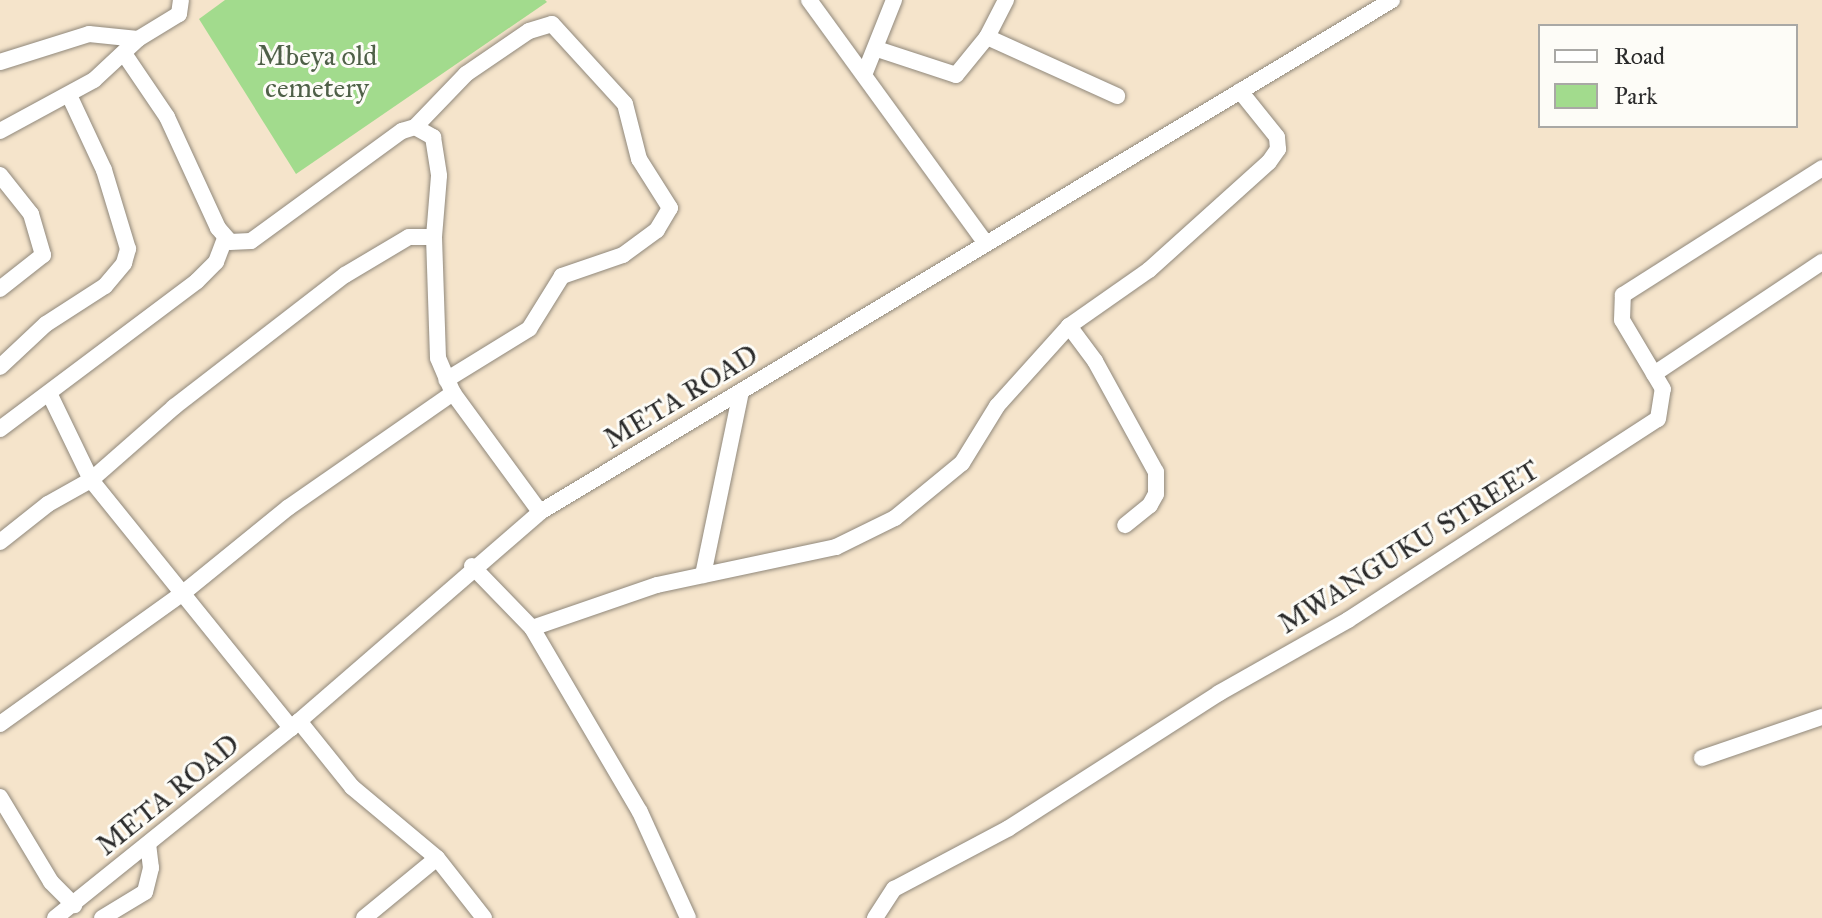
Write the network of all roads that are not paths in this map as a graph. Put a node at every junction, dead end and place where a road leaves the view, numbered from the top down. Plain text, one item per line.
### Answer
1 (181, 0) edge
2 (188, 0) edge
3 (809, 0) edge
4 (894, 0) edge
5 (1006, 0) edge
6 (1392, 0) edge
7 (987, 37) junction
8 (138, 39) junction
9 (877, 49) junction
10 (125, 55) junction
11 (0, 62) edge
12 (864, 75) junction
13 (1240, 91) junction
14 (69, 95) junction
15 (1117, 96) dead end
16 (415, 127) junction
17 (0, 131) edge
18 (1822, 168) edge
19 (0, 175) edge
20 (434, 237) junction
21 (225, 238) junction
22 (986, 244) junction
23 (1822, 262) edge
24 (0, 289) edge
25 (1069, 326) junction
26 (0, 367) edge
27 (1654, 374) junction
28 (450, 386) junction
29 (741, 392) junction
30 (50, 395) junction
31 (0, 429) edge
32 (91, 480) junction
33 (540, 512) junction
34 (1125, 525) dead end
35 (0, 542) edge
36 (472, 566) junction
37 (703, 575) junction
38 (183, 593) junction
39 (532, 628) junction
40 (1822, 717) edge
41 (0, 724) edge
42 (295, 725) junction
43 (1702, 758) dead end
44 (0, 797) edge
45 (148, 845) junction
46 (437, 858) junction
47 (68, 912) edge
48 (102, 918) edge
49 (364, 918) edge
50 (484, 918) edge
51 (688, 918) edge
52 (875, 918) edge

1 - 2 street
1 - 8 street
3 - 12 street
4 - 9 street
5 - 7 street
6 - 13 street, META ROAD
7 - 9 street
7 - 15 street
8 - 10 street
8 - 11 street
9 - 12 street
10 - 14 street
10 - 21 street
12 - 22 street
13 - 22 street, META ROAD
13 - 25 street
14 - 17 street
14 - 26 street
16 - 20 street
16 - 21 street
16 - 28 street
18 - 27 street, MWANGUKU STREET
19 - 24 street
20 - 28 street
20 - 32 street
21 - 30 street
22 - 29 street, META ROAD
23 - 27 street
25 - 34 street
25 - 37 street
27 - 52 street, MWANGUKU STREET
28 - 33 street
28 - 38 street
29 - 33 street, META ROAD
29 - 37 street
30 - 31 street
30 - 32 street
32 - 35 street
32 - 38 street
33 - 36 street, META ROAD
36 - 39 street
36 - 42 street, META ROAD
37 - 39 street
38 - 41 street
38 - 42 street
39 - 51 street
40 - 43 street
42 - 45 street, META ROAD
42 - 46 street
44 - 47 street
45 - 47 street, META ROAD
45 - 48 street
46 - 49 street
46 - 50 street

